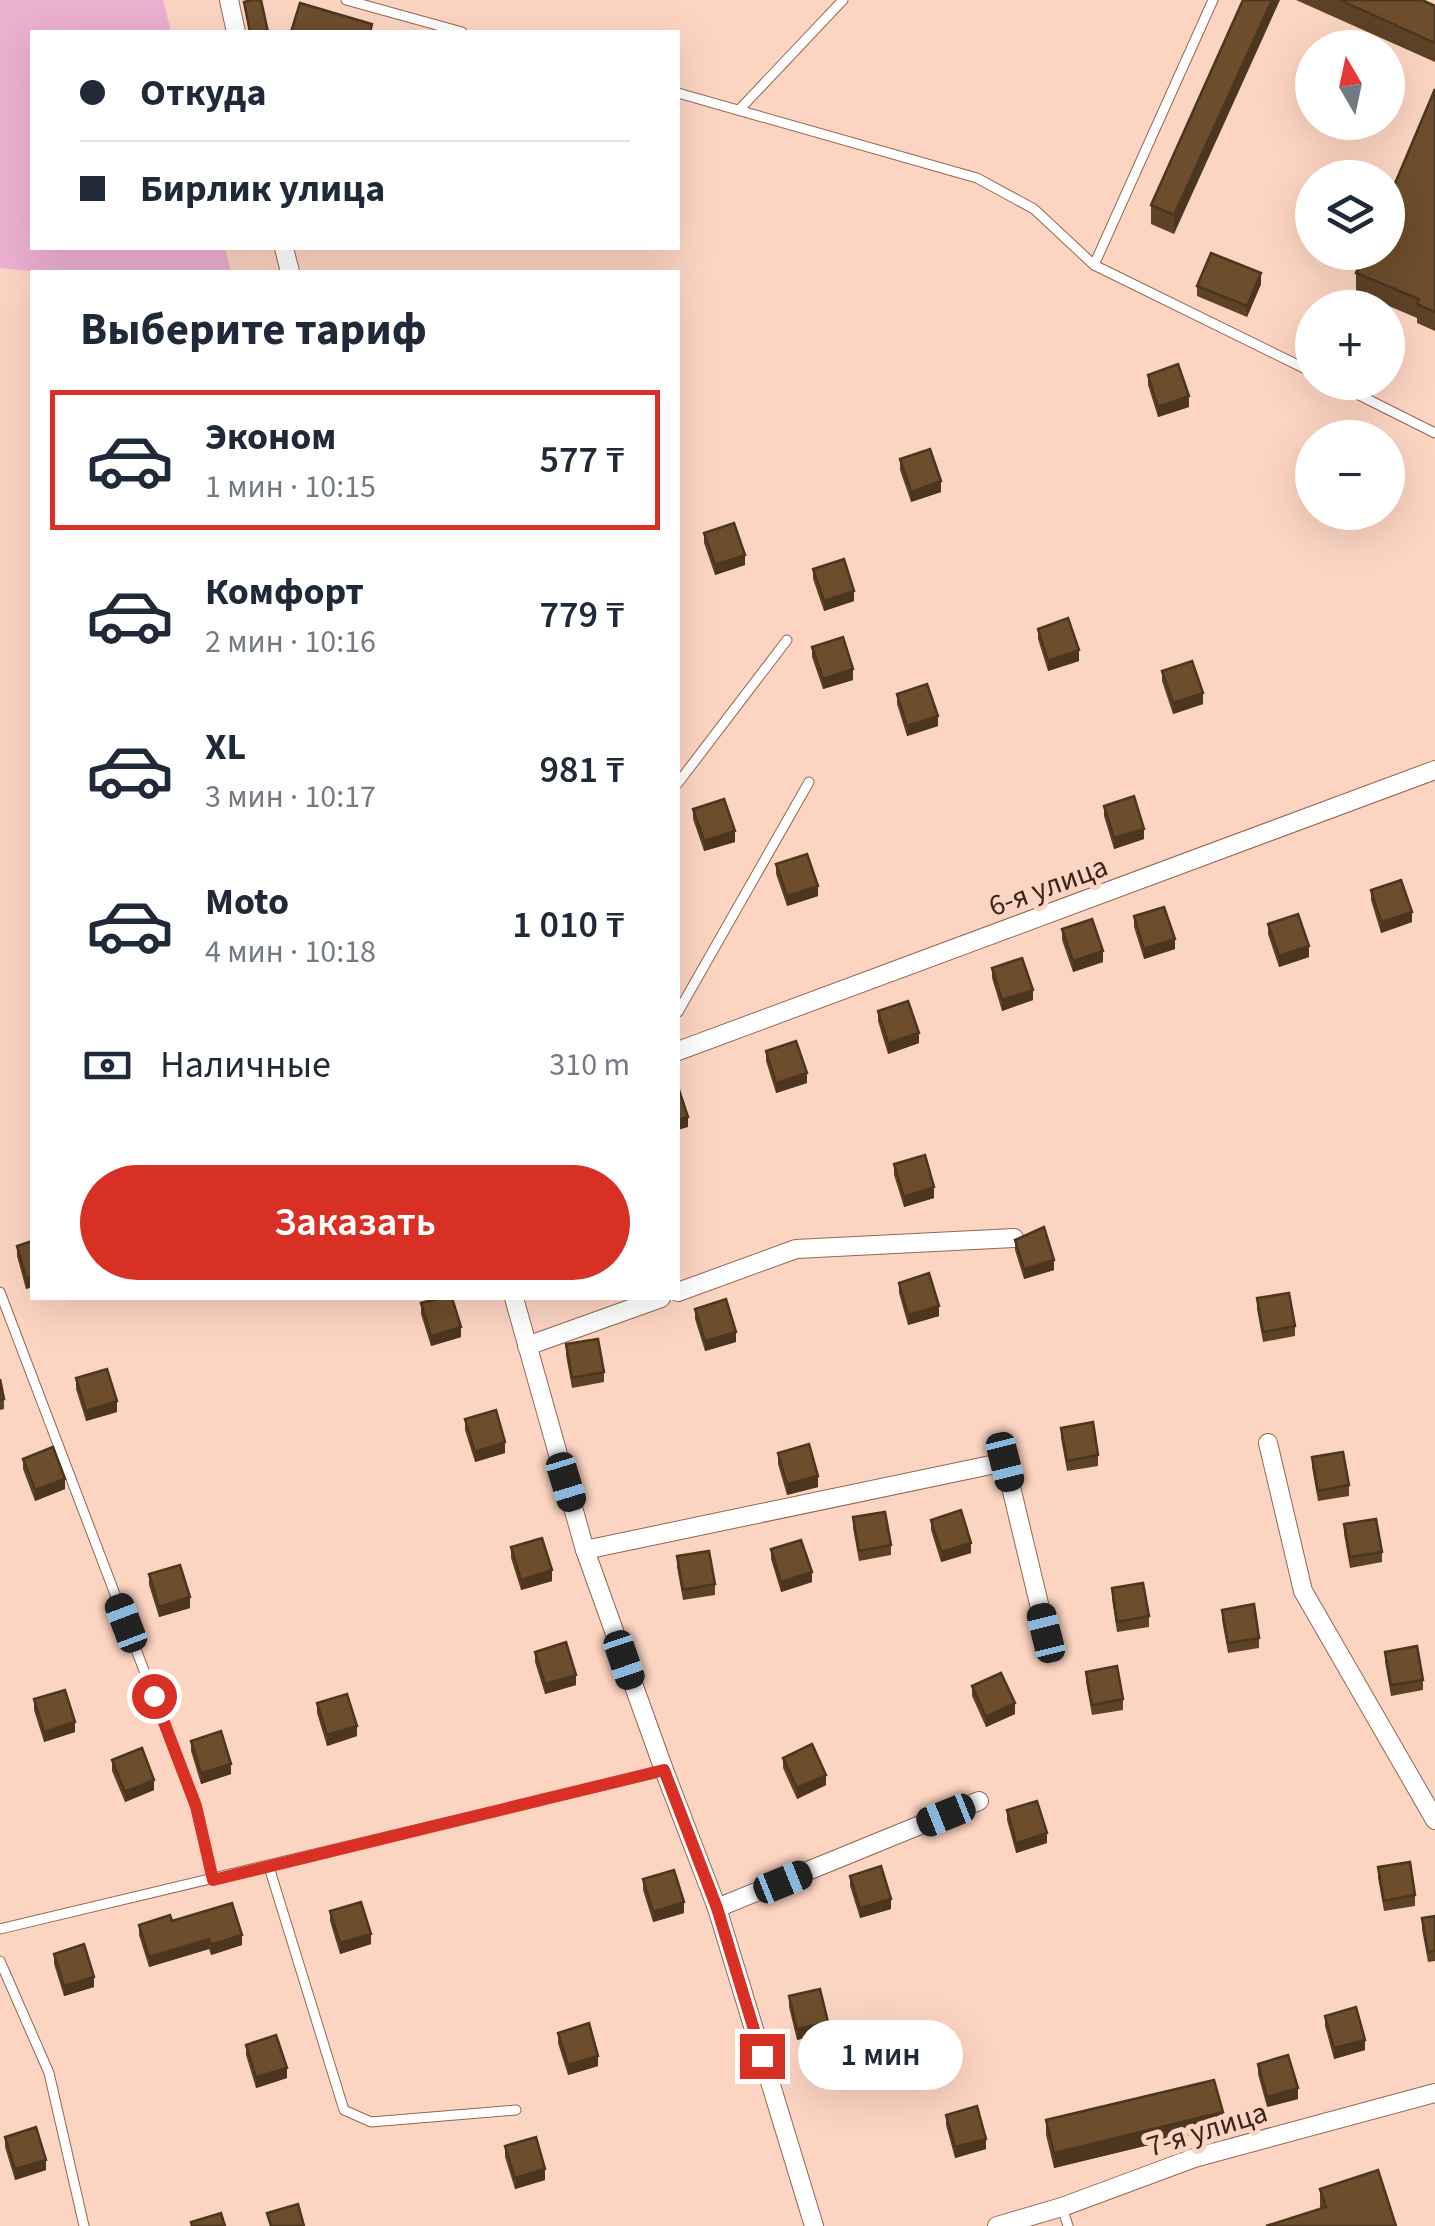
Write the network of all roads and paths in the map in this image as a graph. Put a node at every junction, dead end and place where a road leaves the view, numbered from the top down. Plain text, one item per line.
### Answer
1 (229, 0) edge
2 (346, 0) edge
3 (843, 0) edge
4 (1212, 0) edge
5 (236, 30) edge
6 (455, 30) edge
7 (680, 94) edge
8 (739, 110) junction
9 (1094, 265) junction
10 (1295, 364) edge
11 (1370, 400) edge
12 (1435, 432) edge
13 (787, 640) dead end
14 (1435, 770) edge
15 (680, 780) edge
16 (808, 782) dead end
17 (680, 1008) edge
18 (680, 1050) edge
19 (1014, 1238) edge
20 (680, 1291) edge
21 (0, 1292) edge
22 (514, 1300) edge
23 (655, 1300) edge
24 (526, 1346) junction
25 (1268, 1443) dead end
26 (586, 1550) junction
27 (1046, 1633) dead end
28 (664, 1770) junction
29 (979, 1802) dead end
30 (1435, 1820) edge
31 (269, 1867) junction
32 (213, 1880) junction
33 (717, 1908) junction
34 (0, 1929) edge
35 (0, 1961) edge
36 (1435, 2092) edge
37 (516, 2110) dead end
38 (1062, 2207) junction
39 (84, 2226) edge
40 (814, 2226) edge
41 (997, 2226) edge
42 (1068, 2226) edge

1 - 5 street
2 - 6 lane
3 - 8 lane
4 - 9 lane
7 - 8 lane
8 - 9 lane
9 - 10 lane
11 - 12 lane
13 - 15 lane
14 - 18 street, 6-я улица
16 - 17 lane
19 - 20 street
21 - 32 lane
22 - 24 street
23 - 24 street
24 - 26 street
25 - 30 street
26 - 27 street
26 - 28 street
28 - 31 lane
28 - 33 street
29 - 33 street
31 - 32 lane
31 - 37 lane
32 - 34 lane
33 - 40 street
35 - 39 lane
36 - 38 street, 7-я улица
38 - 41 street, 7-я улица
38 - 42 lane

